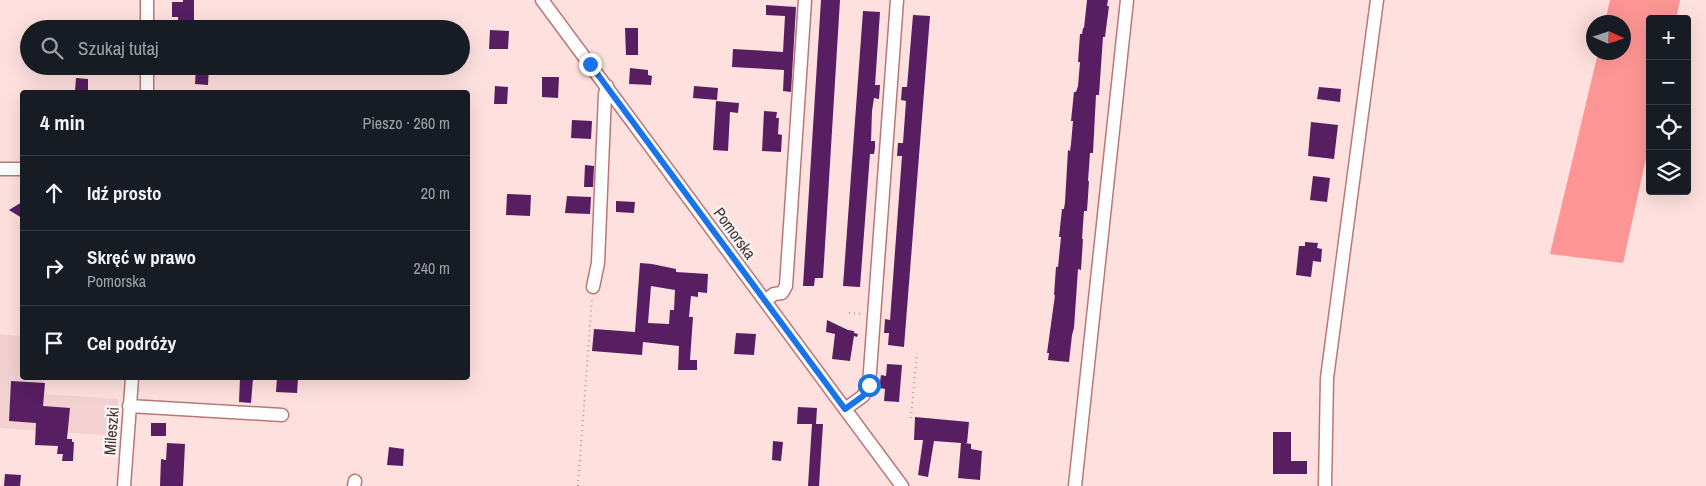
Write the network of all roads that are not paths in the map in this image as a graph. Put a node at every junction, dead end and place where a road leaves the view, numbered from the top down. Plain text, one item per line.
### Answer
1 (147, 0) edge
2 (542, 0) edge
3 (805, 0) edge
4 (897, 0) edge
5 (1127, 0) edge
6 (1377, 0) edge
7 (147, 20) edge
8 (147, 75) edge
9 (607, 86) junction
10 (147, 90) edge
11 (0, 169) edge
12 (20, 169) edge
13 (593, 287) road end
14 (764, 301) junction
15 (132, 380) edge
16 (129, 406) junction
17 (845, 409) junction
18 (282, 415) dead end
19 (124, 486) edge
20 (902, 486) edge
21 (1075, 486) edge
22 (1325, 486) edge

1 - 7 street
2 - 9 street, Pomorska
3 - 14 street
4 - 17 street
5 - 21 street
6 - 22 street
8 - 10 street
9 - 13 street
9 - 14 street, Pomorska
11 - 12 street
14 - 17 street, Pomorska
15 - 16 street, Mileszki
16 - 18 street
16 - 19 street, Mileszki
17 - 20 street, Pomorska

